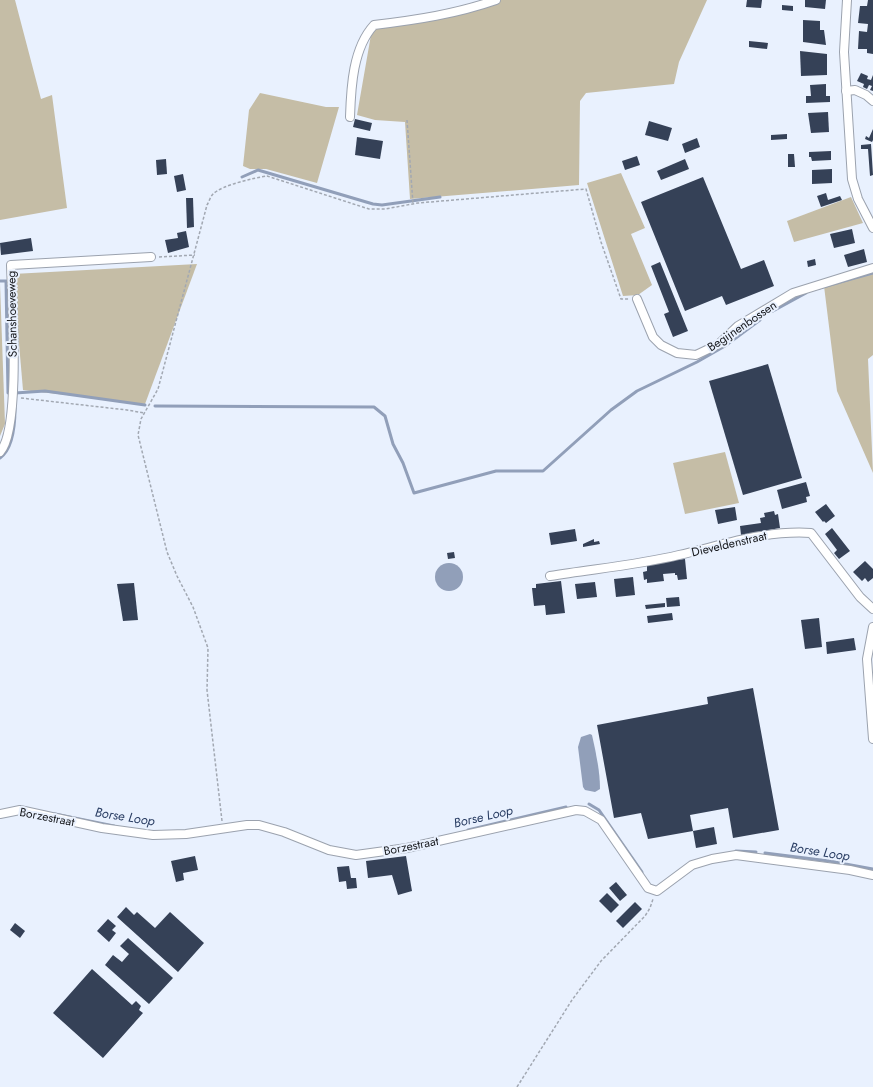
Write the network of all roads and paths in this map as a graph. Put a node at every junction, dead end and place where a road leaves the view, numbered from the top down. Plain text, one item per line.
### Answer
1 (496, 0) edge
2 (847, 0) edge
3 (846, 91) junction
4 (873, 101) edge
5 (350, 117) dead end
6 (407, 120) dead end
7 (413, 204) junction
8 (873, 228) edge
9 (195, 255) junction
10 (150, 257) joint
11 (873, 268) edge
12 (637, 299) joint
13 (12, 394) junction
14 (144, 413) junction
15 (0, 452) edge
16 (550, 576) dead end
17 (873, 609) edge
18 (873, 627) edge
19 (873, 739) edge
20 (0, 814) edge
21 (223, 829) junction
22 (873, 875) edge
23 (655, 891) junction
24 (517, 1087) edge

1 - 5 street
2 - 3 street
3 - 4 street
3 - 8 street
6 - 7 path
7 - 9 path
7 - 12 path
9 - 10 path
9 - 14 path
10 - 13 street, Schanshoeveweg
11 - 12 street, Begijnenbossen
13 - 14 path
13 - 15 street, Schanshoeveweg
14 - 21 path
16 - 17 street, Dieveldenstraat
18 - 19 street
20 - 21 street, Borzestraat
21 - 23 street, Borzestraat
22 - 23 street
23 - 24 path

